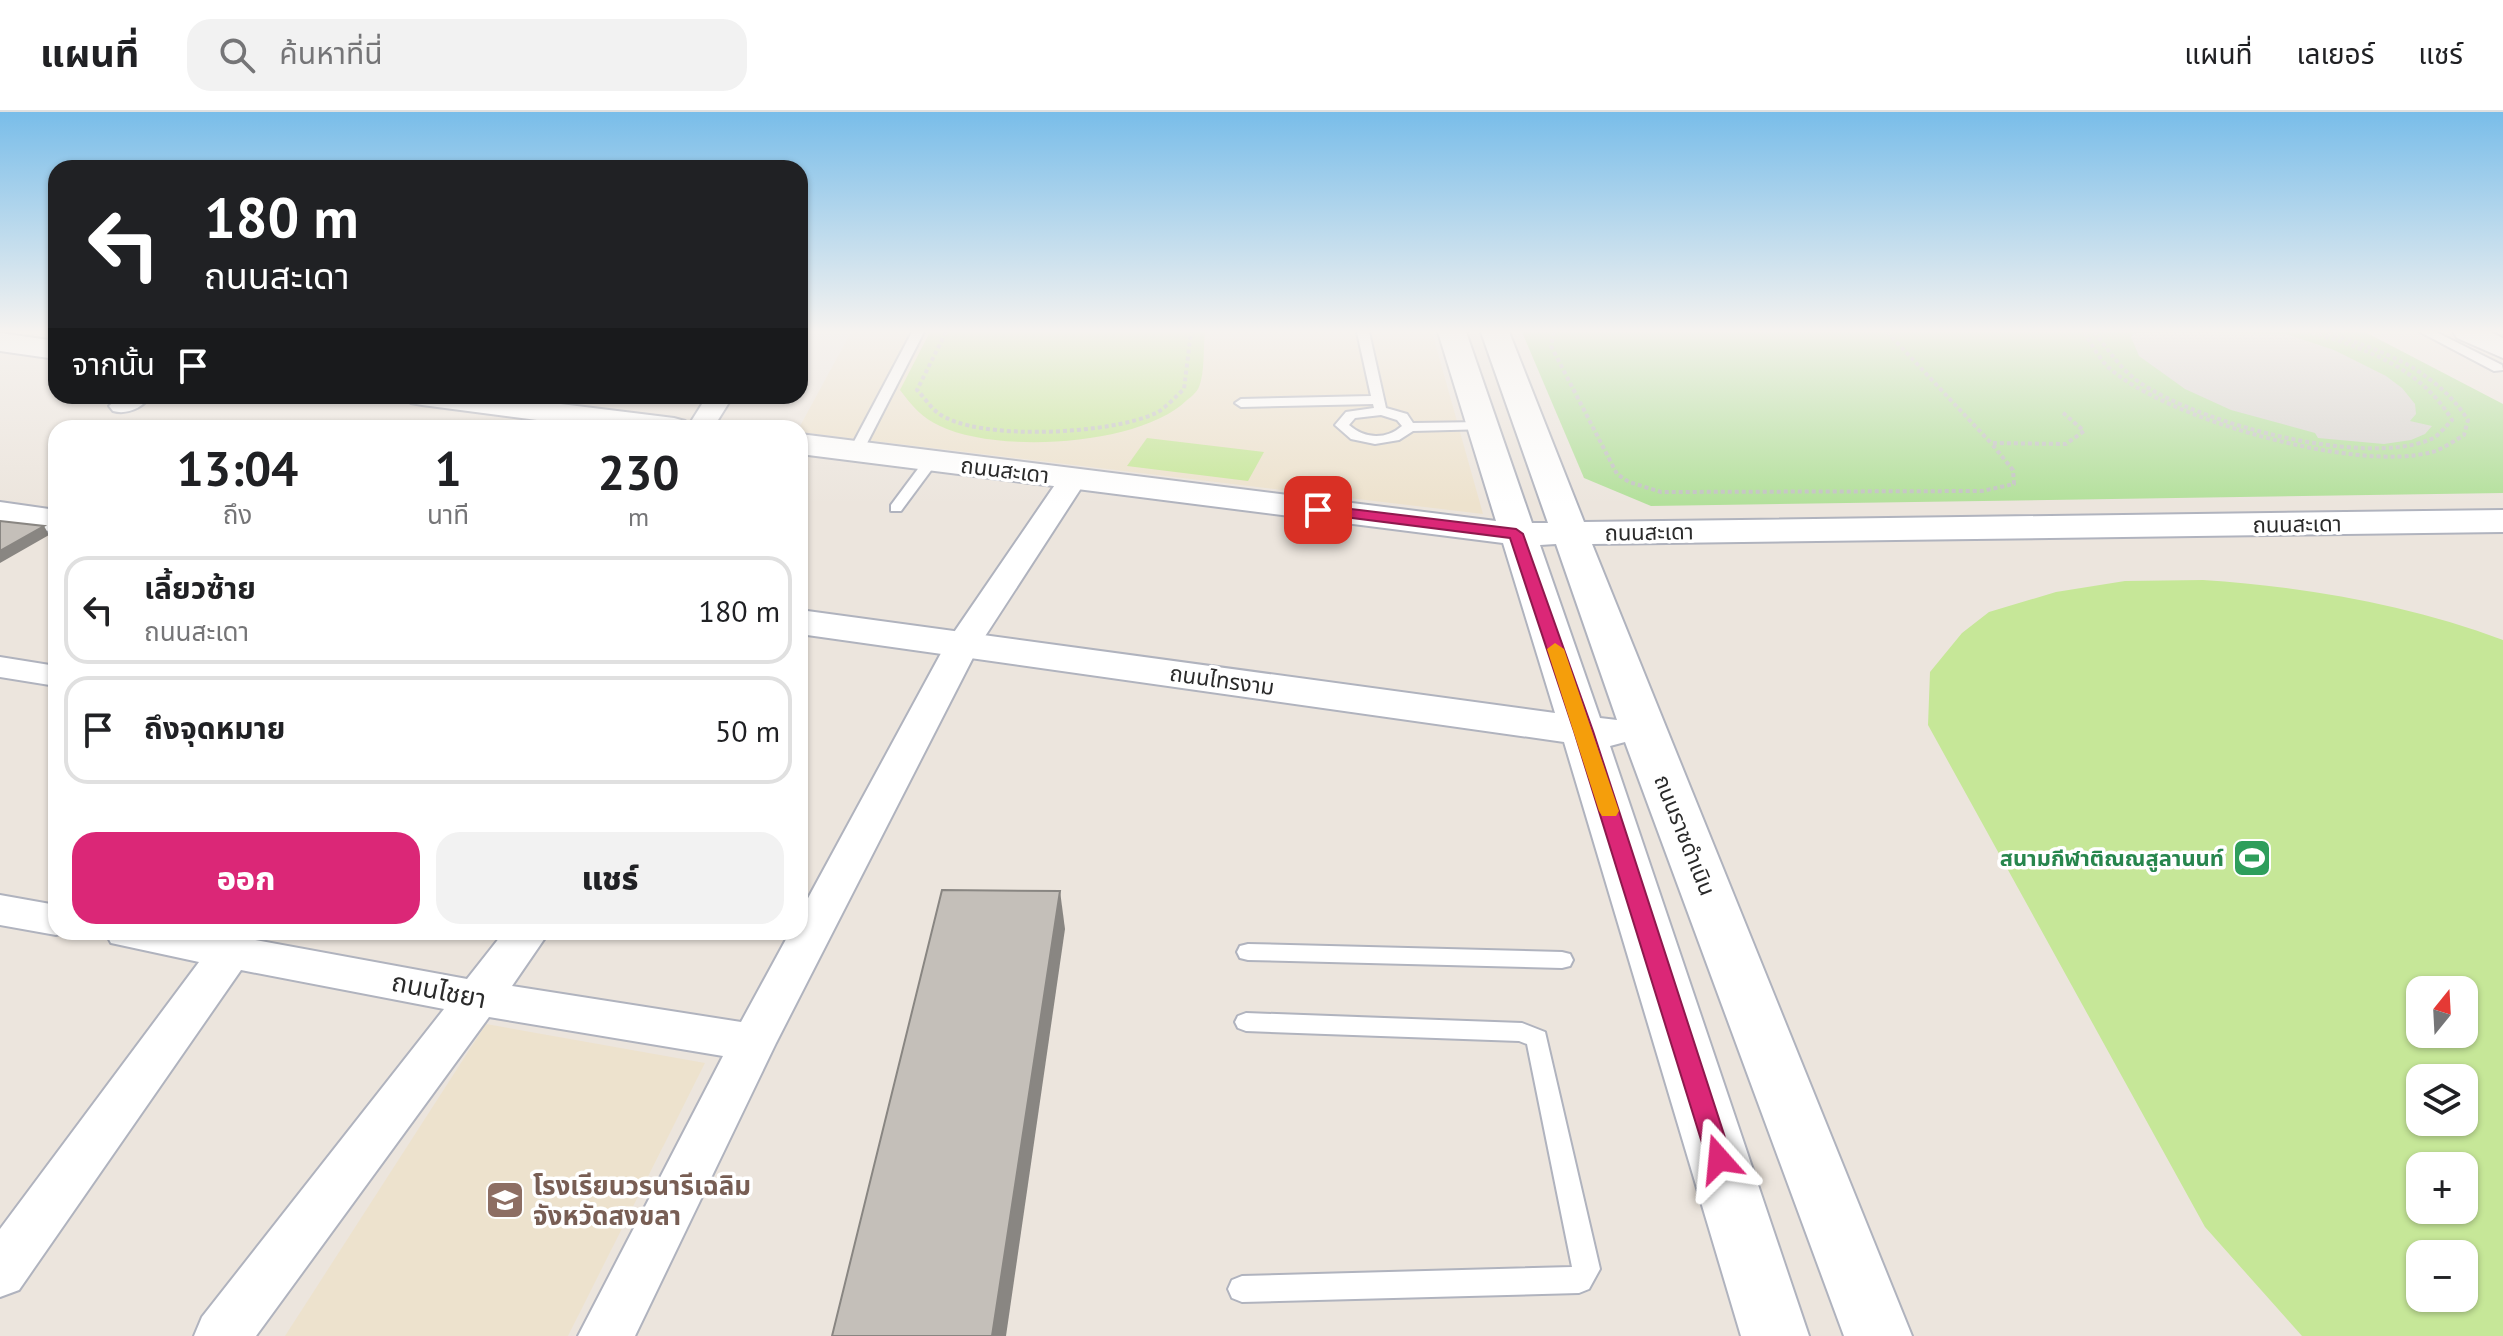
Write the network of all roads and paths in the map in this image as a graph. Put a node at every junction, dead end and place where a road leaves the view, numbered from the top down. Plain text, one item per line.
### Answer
1 (888, 389) edge
2 (917, 389) edge
3 (1184, 389) edge
4 (1376, 389) edge
5 (1471, 389) edge
6 (1516, 389) edge
7 (1573, 389) edge
8 (1941, 389) edge
9 (2140, 389) edge
10 (2154, 389) edge
11 (2431, 389) edge
12 (2442, 389) edge
13 (1241, 403) dead end
14 (516, 404) edge
15 (1380, 406) junction
16 (2061, 411) dead end
17 (598, 420) edge
18 (1483, 426) junction
19 (1409, 427) junction
20 (1991, 443) junction
21 (808, 445) edge
22 (856, 451) junction
23 (931, 461) junction
24 (1073, 479) junction
25 (896, 508) dead end
26 (0, 513) edge
27 (48, 520) edge
28 (2503, 521) edge
29 (1570, 533) junction
30 (1516, 534) junction
31 (808, 623) edge
32 (963, 644) junction
33 (0, 667) edge
34 (48, 675) edge
35 (1584, 731) junction
36 (1644, 733) junction
37 (808, 938) edge
38 (170, 940) edge
39 (522, 940) edge
40 (807, 940) edge
41 (231, 951) junction
42 (1248, 952) dead end
43 (1562, 960) dead end
44 (477, 998) junction
45 (1246, 1022) dead end
46 (753, 1043) junction
47 (0, 1272) edge
48 (1242, 1289) dead end
49 (222, 1336) edge
50 (606, 1336) edge
51 (1775, 1336) edge
52 (1878, 1336) edge

1 - 22 lane
2 - 3 path
4 - 15 lane
5 - 18 street
6 - 29 street, ถนนราชดำเนิน
7 - 20 path
8 - 20 path
9 - 12 path
10 - 11 path
13 - 15 lane
14 - 17 street
15 - 19 lane
15 - 19 lane
16 - 20 path
18 - 19 lane
18 - 30 street
21 - 22 street, ถนนสะเดา
22 - 23 street, ถนนสะเดา
23 - 24 street, ถนนสะเดา
23 - 25 lane
24 - 30 street, ถนนสะเดา
24 - 32 street
26 - 27 street
28 - 29 street, ถนนสะเดา
29 - 30 street, ถนนสะเดา
29 - 36 street, ถนนราชดำเนิน
30 - 35 street
31 - 32 street, ถนนไทรงาม
32 - 35 street, ถนนไทรงาม
32 - 37 street
33 - 34 street
35 - 36 street, ถนนไทรงาม
35 - 51 street
36 - 52 street, ถนนราชดำเนิน
38 - 41 street, ถนนไชยา
39 - 44 street
40 - 46 street
41 - 44 street, ถนนไชยา
41 - 47 street
42 - 43 lane
44 - 46 street, ถนนไชยา
44 - 49 street
45 - 48 lane
46 - 50 street

